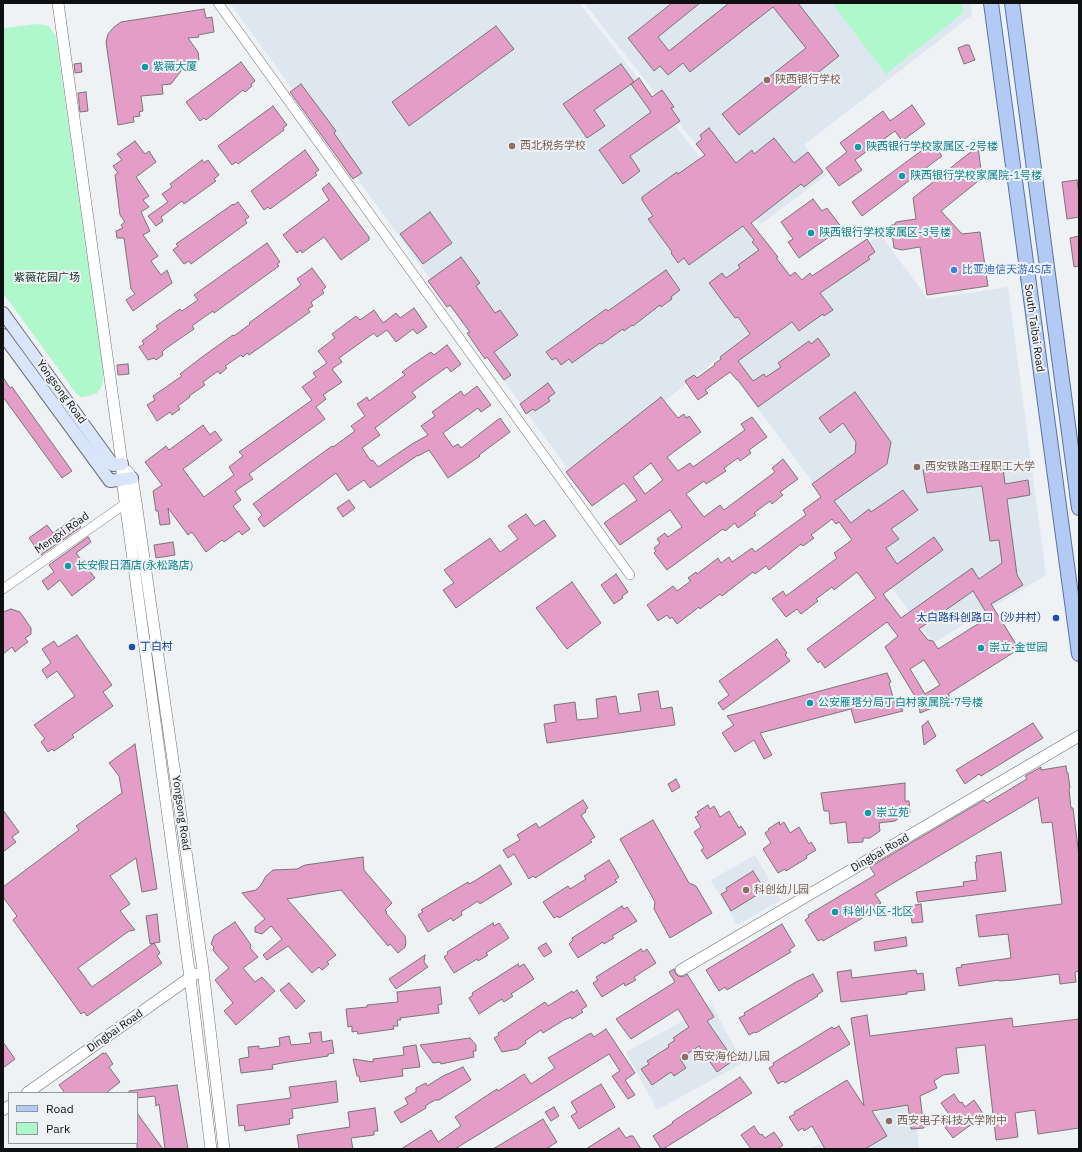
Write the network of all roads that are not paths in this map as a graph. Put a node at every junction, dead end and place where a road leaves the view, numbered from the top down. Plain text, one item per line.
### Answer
1 (58, 3) edge
2 (218, 3) edge
3 (991, 3) edge
4 (1012, 3) edge
5 (3, 313) edge
6 (3, 335) edge
7 (122, 464) junction
8 (127, 479) junction
9 (131, 503) junction
10 (1079, 508) edge
11 (630, 575) dead end
12 (3, 589) edge
13 (1079, 654) edge
14 (1079, 736) edge
15 (203, 970) junction
16 (681, 970) dead end
17 (190, 978) junction
18 (28, 1092) edge
19 (211, 1149) edge
20 (224, 1149) edge

1 - 7 street
2 - 11 street
3 - 13 main road, South Taibai Road
4 - 10 main road, South Taibai Road
5 - 7 main road, Yongsong Road
6 - 8 main road, Yongsong Road
7 - 8 street, Yongsong Road
8 - 9 street, Yongsong Road
9 - 12 street, Mengxi Road
9 - 15 street, Yongsong Road
9 - 17 street, Yongsong Road
14 - 16 street, Dingbai Road
15 - 17 street, Dingbai Road
15 - 20 street, Yongsong Road
17 - 18 street, Dingbai Road
17 - 19 street, Yongsong Road

